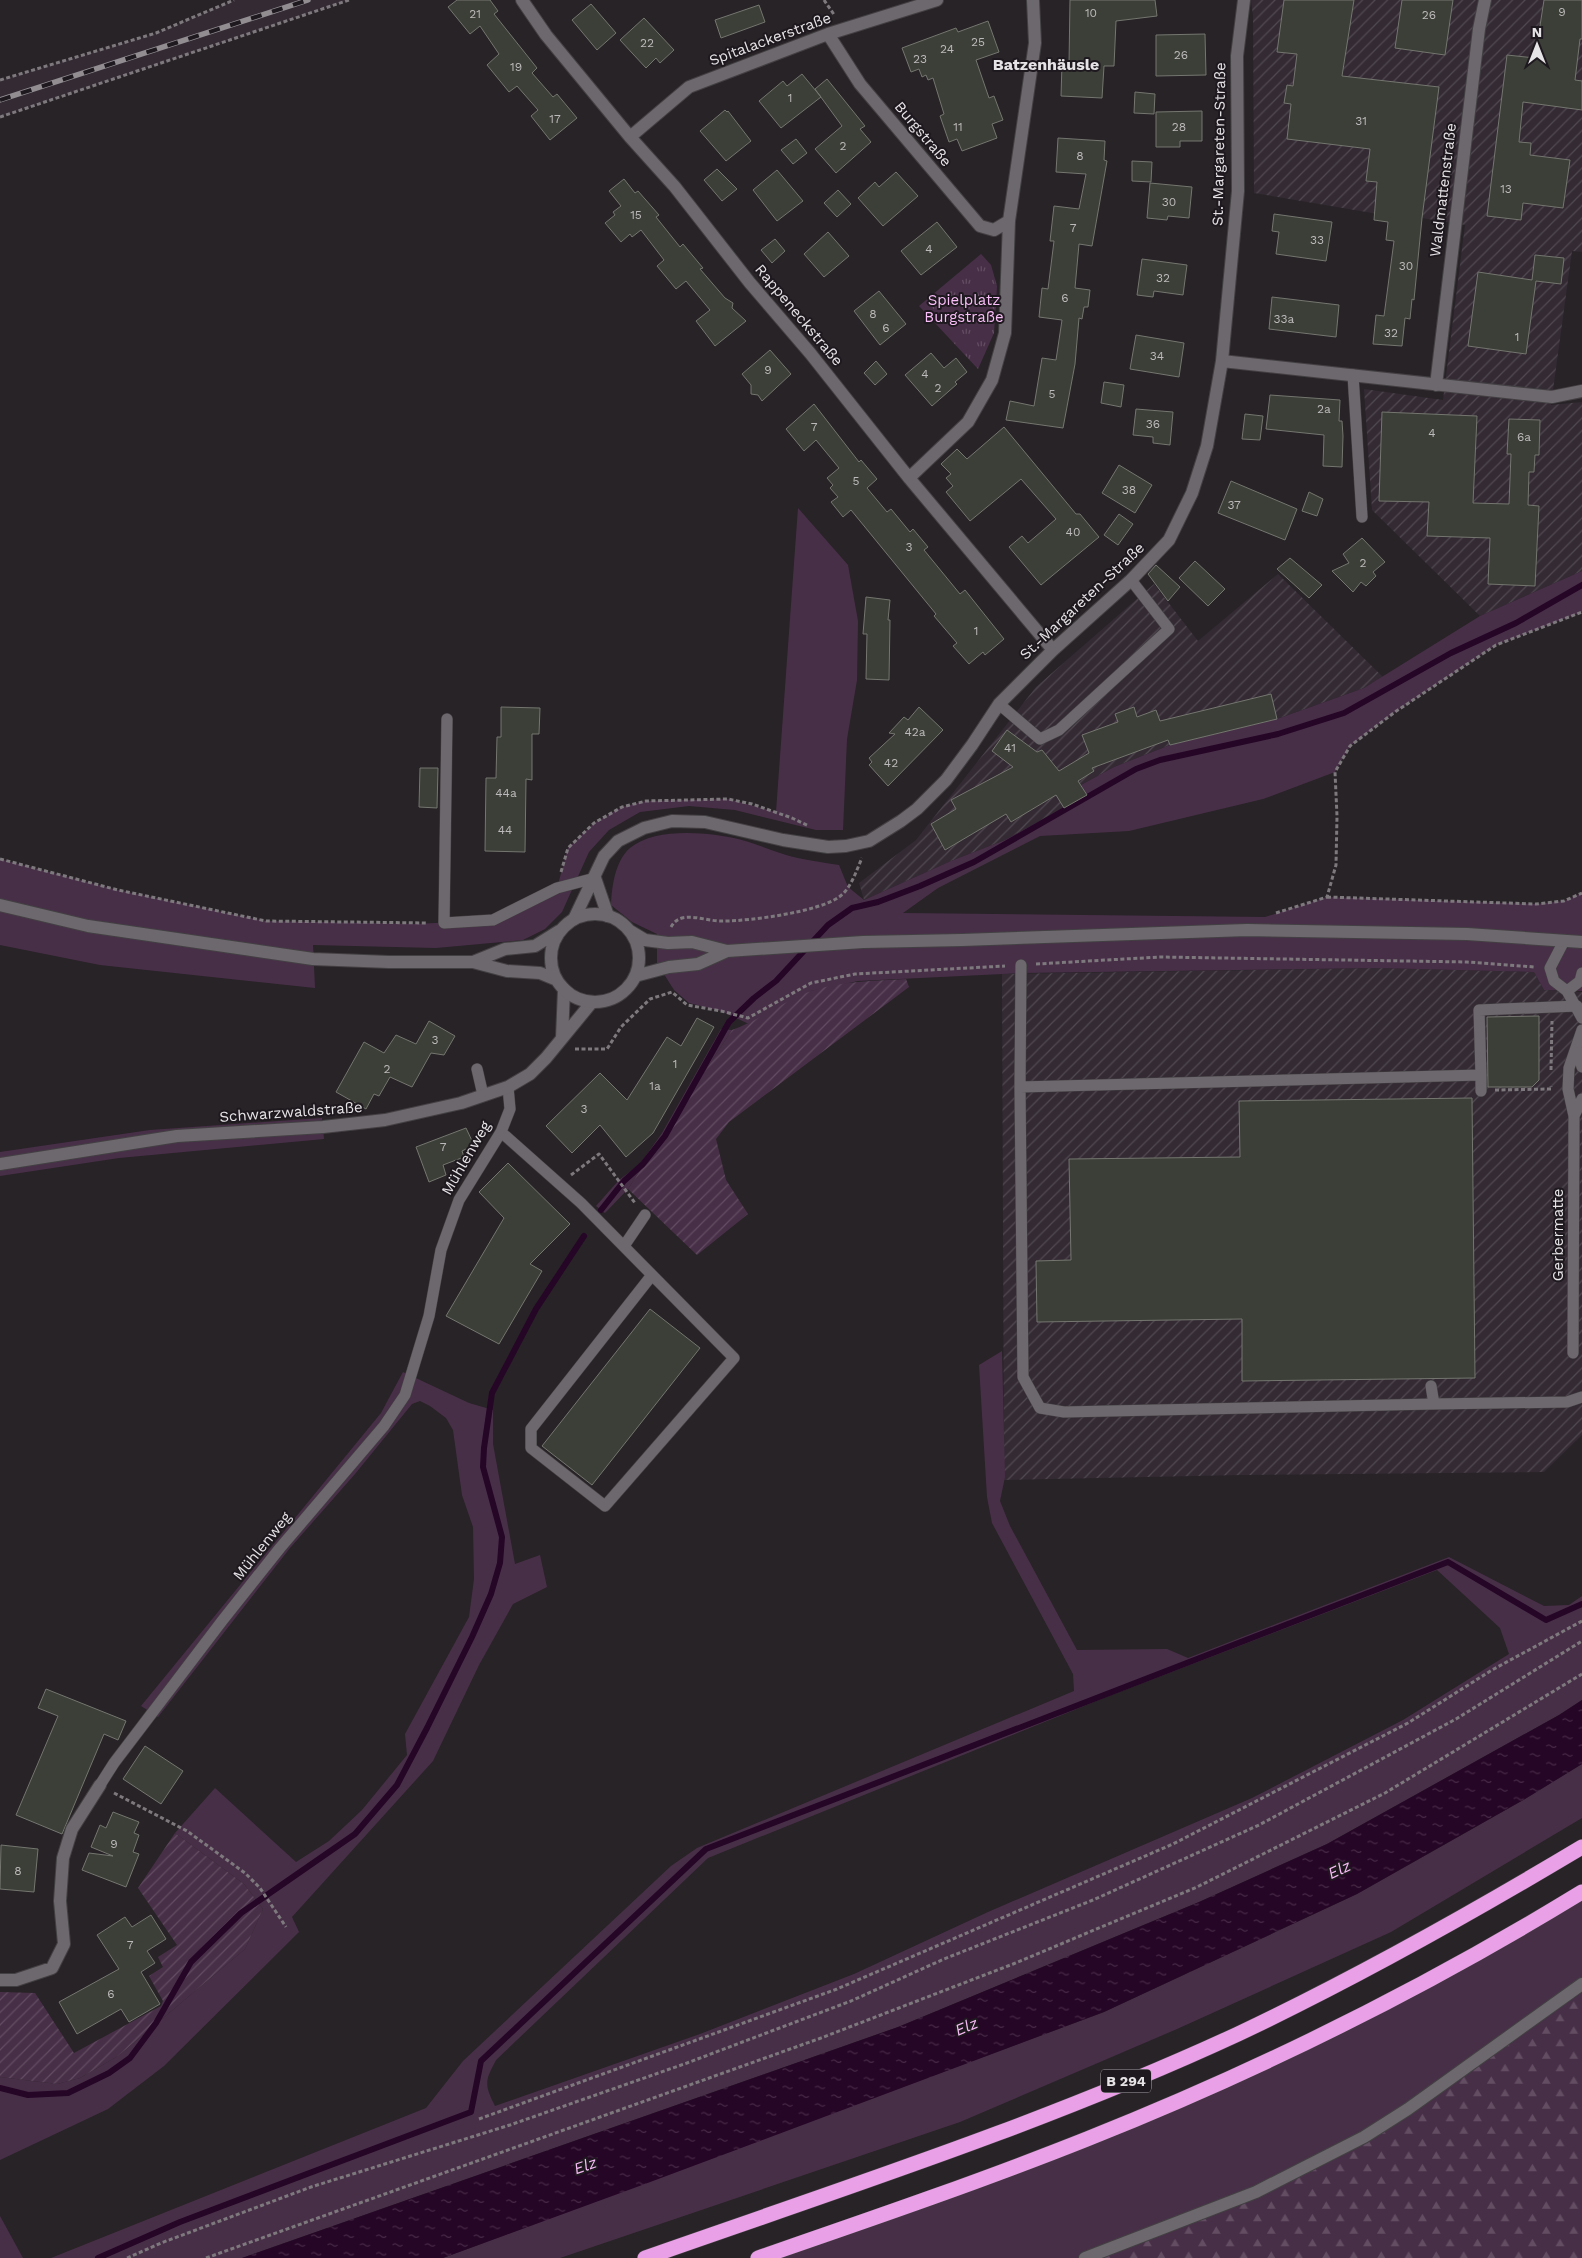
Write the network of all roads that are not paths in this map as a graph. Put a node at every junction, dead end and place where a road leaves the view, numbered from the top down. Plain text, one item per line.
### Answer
1 (522, 0) edge
2 (937, 0) edge
3 (1033, 0) edge
4 (1244, 0) edge
5 (1484, 0) edge
6 (828, 34) junction
7 (630, 137) junction
8 (1009, 221) junction
9 (1222, 361) junction
10 (1354, 375) junction
11 (1436, 385) junction
12 (1582, 391) edge
13 (909, 478) junction
14 (1362, 517) dead end
15 (1132, 580) junction
16 (1053, 650) junction
17 (999, 704) junction
18 (447, 719) dead end
19 (595, 878) junction
20 (0, 905) edge
21 (608, 916) junction
22 (574, 919) junction
23 (561, 930) junction
24 (630, 931) junction
25 (1564, 941) junction
26 (1582, 942) edge
27 (727, 951) junction
28 (473, 962) junction
29 (1021, 965) road end
30 (1582, 973) edge
31 (634, 976) junction
32 (560, 984) junction
33 (1568, 991) junction
34 (592, 1002) junction
35 (1580, 1013) edge
36 (1582, 1030) edge
37 (560, 1041) junction
38 (1577, 1050) junction
39 (1582, 1067) edge
40 (477, 1069) dead end
41 (1482, 1075) junction
42 (508, 1086) junction
43 (1020, 1086) junction
44 (1481, 1091) road end
45 (483, 1096) junction
46 (1582, 1099) edge
47 (1574, 1116) junction
48 (501, 1132) junction
49 (0, 1164) edge
50 (645, 1215) dead end
51 (624, 1246) junction
52 (652, 1275) junction
53 (1573, 1353) dead end
54 (1431, 1386) dead end
55 (1582, 1397) edge
56 (1434, 1404) junction
57 (100, 1785) joint
58 (1582, 1847) edge
59 (1582, 1892) edge
60 (0, 1980) edge
61 (1582, 1984) edge
62 (645, 2258) edge
63 (758, 2258) edge
64 (1085, 2258) edge

1 - 7 street, Rappeneckstraße
2 - 6 street, Spitalackerstraße
3 - 8 street
4 - 9 street, St.-Margareten-Straße
5 - 11 street, Waldmattenstraße
6 - 7 street, Spitalackerstraße
6 - 8 street, Burgstraße
7 - 13 street, Rappeneckstraße
8 - 13 street
9 - 10 street
9 - 15 street, St.-Margareten-Straße
10 - 11 street
10 - 14 lane
11 - 12 street
13 - 16 street, Rappeneckstraße
15 - 16 street, St.-Margareten-Straße
15 - 17 lane
16 - 17 street, St.-Margareten-Straße
17 - 19 street, St.-Margareten-Straße
18 - 19 lane
19 - 21 street
19 - 22 street, St.-Margareten-Straße
20 - 28 street
21 - 22 street
21 - 24 street
22 - 23 street
23 - 28 street
23 - 32 street
24 - 27 street
24 - 31 street
25 - 26 street
25 - 27 street
25 - 33 lane
27 - 31 street
28 - 32 street
29 - 43 lane
30 - 33 lane
31 - 34 street
32 - 34 street
32 - 37 street
33 - 35 lane
34 - 37 street, Schwarzwaldstraße
35 - 41 lane
36 - 38 lane, Gerbermatte
37 - 42 street, Schwarzwaldstraße
38 - 39 lane
38 - 47 lane, Gerbermatte
40 - 45 lane
41 - 43 lane
41 - 44 lane
42 - 45 street, Schwarzwaldstraße
42 - 48 lane, Mühlenweg
43 - 56 lane
45 - 49 street, Schwarzwaldstraße
46 - 47 lane, Gerbermatte
47 - 53 lane, Gerbermatte
48 - 51 lane
48 - 57 lane, Mühlenweg
50 - 51 lane
51 - 52 lane
52 - 52 lane
54 - 56 lane
55 - 56 lane
57 - 60 street, Mühlenweg
58 - 62 highway, B 294
59 - 63 highway, B 294
61 - 64 street

